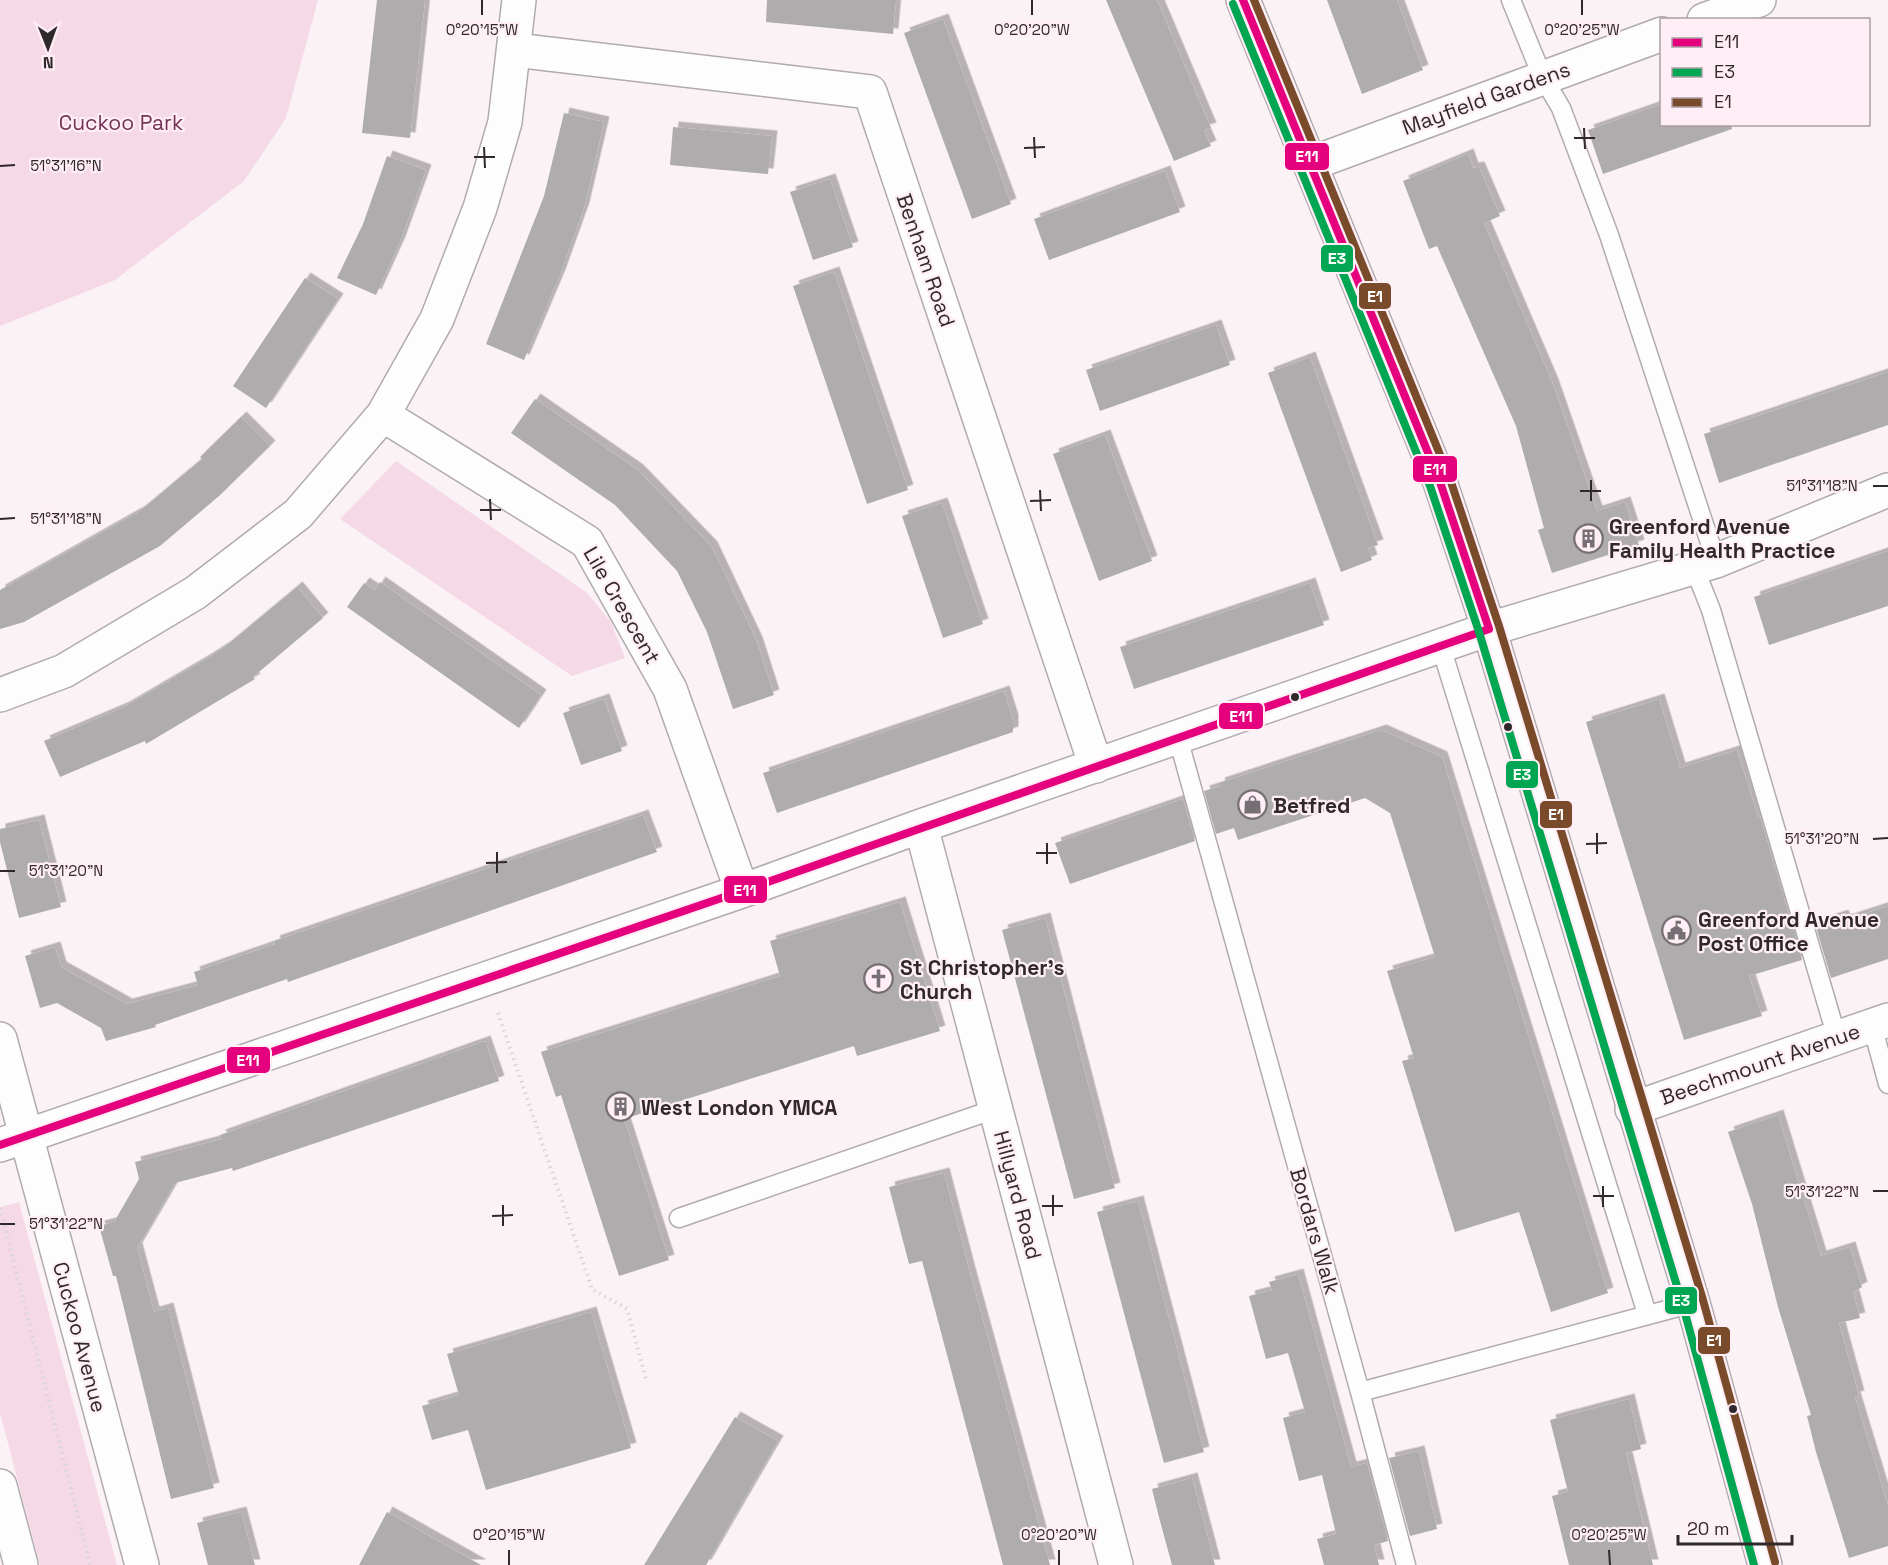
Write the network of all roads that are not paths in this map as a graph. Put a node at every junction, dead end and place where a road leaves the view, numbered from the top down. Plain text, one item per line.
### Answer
1 (519, 0) edge
2 (1243, 0) edge
3 (1511, 0) edge
4 (1759, 0) edge
5 (1710, 18) edge
6 (1660, 35) edge
7 (515, 50) junction
8 (1542, 76) junction
9 (1310, 164) junction
10 (383, 415) junction
11 (1888, 490) edge
12 (1705, 564) junction
13 (1490, 629) junction
14 (1441, 647) junction
15 (0, 695) edge
16 (1178, 738) junction
17 (1096, 766) junction
18 (921, 826) junction
19 (742, 891) junction
20 (1880, 1022) edge
21 (1837, 1038) junction
22 (0, 1039) edge
23 (1888, 1084) edge
24 (996, 1109) junction
25 (1632, 1109) junction
26 (13, 1140) edge
27 (679, 1218) dead end
28 (1693, 1303) junction
29 (1647, 1314) junction
30 (1360, 1392) junction
31 (0, 1486) edge
32 (21, 1565) edge
33 (142, 1565) edge
34 (1116, 1565) edge
35 (1406, 1565) edge
36 (1765, 1565) edge

1 - 7 street
2 - 9 street
3 - 8 lane
4 - 5 street
6 - 8 street, Mayfield Gardens
7 - 10 street
7 - 17 street, Benham Road
8 - 9 street, Mayfield Gardens
8 - 12 lane
9 - 13 street
10 - 15 street
10 - 19 street, Lile Crescent
11 - 12 street
12 - 13 street
12 - 21 lane
13 - 14 street
13 - 25 street
14 - 16 street
14 - 29 lane
16 - 17 street
16 - 30 lane, Bordars Walk
17 - 18 street
18 - 19 street
18 - 24 street, Hillyard Road
19 - 26 street
20 - 21 street, Beechmount Avenue
20 - 23 lane
21 - 25 street, Beechmount Avenue
22 - 26 street, Cuckoo Avenue
24 - 27 lane
24 - 34 street, Hillyard Road
25 - 28 street
26 - 33 street, Cuckoo Avenue
28 - 29 lane
28 - 36 street
29 - 30 lane
30 - 35 lane, Bordars Walk
31 - 32 street

